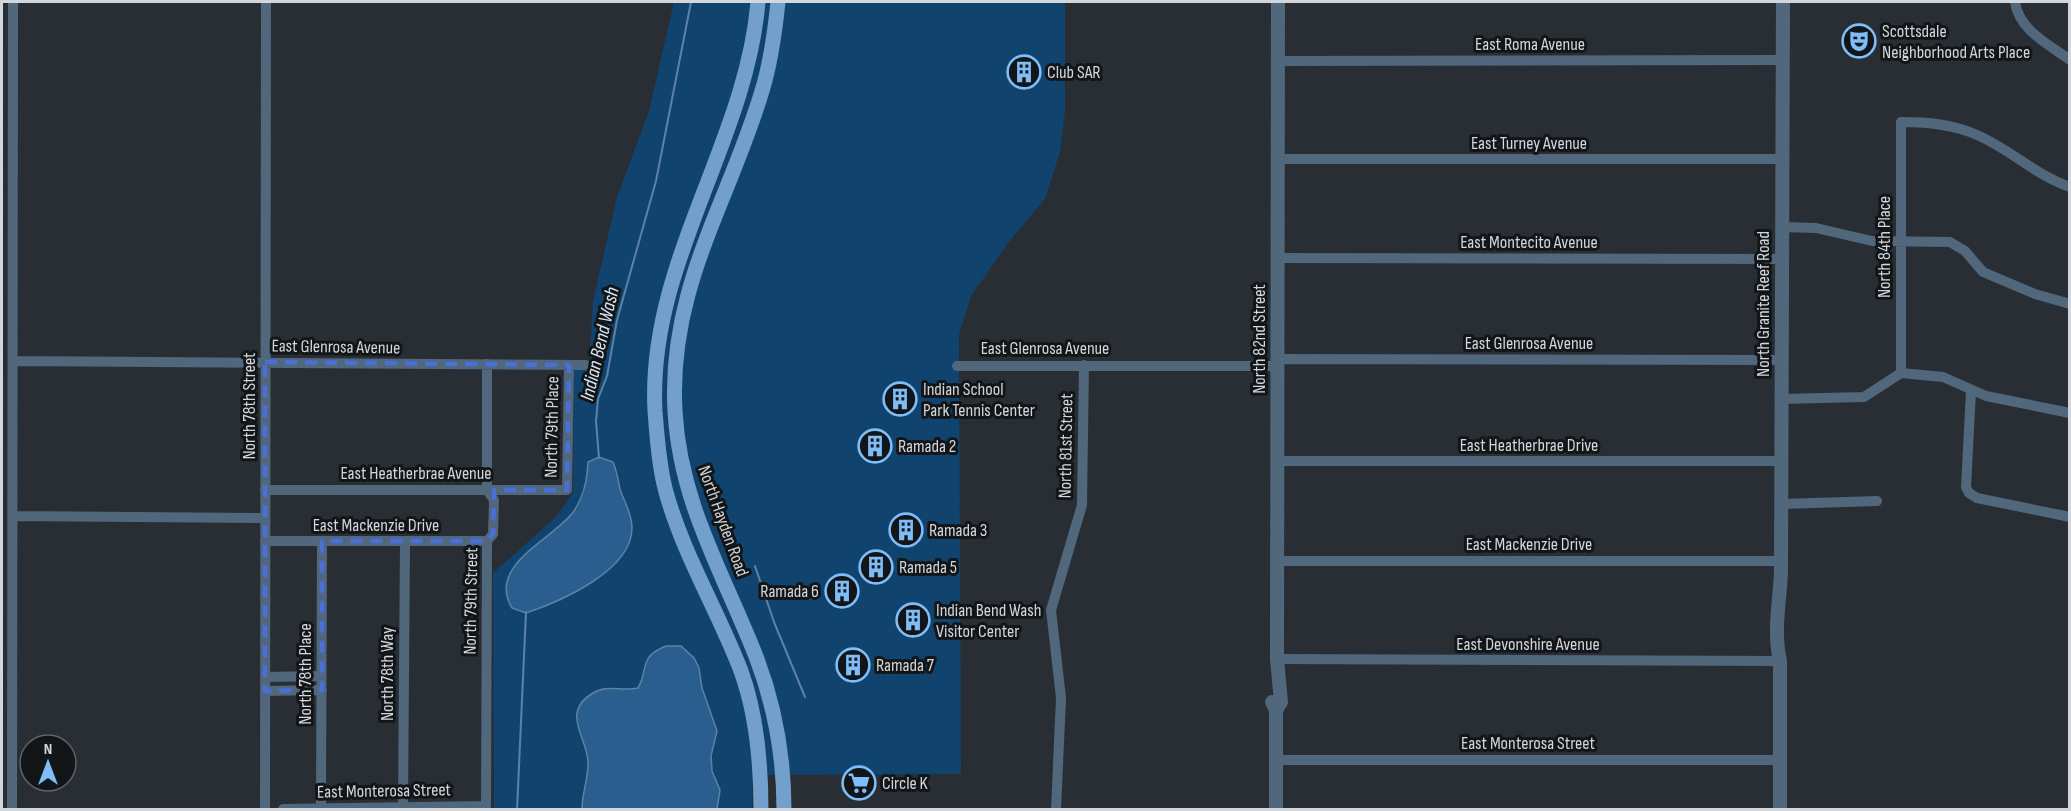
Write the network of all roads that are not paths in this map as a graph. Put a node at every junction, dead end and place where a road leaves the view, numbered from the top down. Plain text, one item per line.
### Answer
1 (13, 2) edge
2 (266, 2) edge
3 (759, 2) edge
4 (778, 2) edge
5 (1278, 2) edge
6 (1783, 2) edge
7 (2016, 2) edge
8 (1782, 60) junction
9 (2070, 60) edge
10 (1278, 61) junction
11 (1277, 159) junction
12 (1782, 159) junction
13 (2070, 187) edge
14 (2, 213) edge
15 (13, 213) junction
16 (1782, 227) junction
17 (1901, 241) junction
18 (1277, 258) junction
19 (1781, 259) junction
20 (2070, 304) edge
21 (13, 360) junction
22 (1781, 360) junction
23 (265, 362) junction
24 (1277, 362) junction
25 (487, 364) junction
26 (569, 365) junction
27 (586, 365) dead end
28 (1084, 365) junction
29 (957, 366) dead end
30 (1901, 373) junction
31 (1971, 391) junction
32 (1781, 399) junction
33 (2070, 413) edge
34 (1277, 461) junction
35 (1781, 461) junction
36 (265, 490) junction
37 (487, 490) junction
38 (567, 490) joint
39 (1877, 501) dead end
40 (1781, 504) junction
41 (13, 516) junction
42 (2070, 517) edge
43 (265, 518) junction
44 (265, 541) junction
45 (322, 541) junction
46 (405, 541) junction
47 (487, 541) junction
48 (1277, 561) junction
49 (1780, 561) junction
50 (1276, 659) junction
51 (1780, 661) junction
52 (321, 676) junction
53 (265, 677) junction
54 (322, 690) junction
55 (265, 691) junction
56 (1276, 760) junction
57 (1780, 760) junction
58 (321, 806) junction
59 (403, 806) junction
60 (486, 806) joint
61 (283, 809) edge
62 (12, 810) edge
63 (265, 810) edge
64 (761, 810) edge
65 (784, 810) edge
66 (1056, 810) edge
67 (1276, 810) edge
68 (1780, 810) edge

1 - 15 street
2 - 23 street, North 78th Street
3 - 64 main road
4 - 65 main road, North Hayden Road
5 - 10 street, North 82nd Street
6 - 8 street, North Granite Reef Road
7 - 9 street
8 - 10 street, East Roma Avenue
8 - 12 street, North Granite Reef Road
10 - 11 street, North 82nd Street
11 - 12 street, East Turney Avenue
11 - 18 street, North 82nd Street
12 - 16 street, North Granite Reef Road
13 - 17 street, North 84th Place
14 - 15 street
15 - 21 street
16 - 17 street
16 - 19 street, North Granite Reef Road
17 - 20 street
17 - 30 street, North 84th Place
18 - 19 street, East Montecito Avenue
18 - 24 street, North 82nd Street
19 - 22 street, North Granite Reef Road
21 - 23 street, East Glenrosa Avenue
21 - 41 street
22 - 24 street, East Glenrosa Avenue
22 - 32 street, North Granite Reef Road
23 - 25 street, East Glenrosa Avenue
23 - 36 street, North 78th Street
24 - 28 street, East Glenrosa Avenue
24 - 34 street, North 82nd Street
25 - 26 street, East Glenrosa Avenue
25 - 37 street, North 79th Street
26 - 27 street, East Glenrosa Avenue
26 - 38 street, North 79th Place
28 - 29 street, East Glenrosa Avenue
28 - 66 street, North 81st Street
30 - 31 street
30 - 32 street
31 - 33 street
31 - 42 street
32 - 35 street, North Granite Reef Road
34 - 35 street, East Heatherbrae Drive
34 - 48 street, North 82nd Street
35 - 40 street, North Granite Reef Road
36 - 37 street, East Heatherbrae Avenue
36 - 43 street, North 78th Street
37 - 38 street, East Heatherbrae Avenue
37 - 47 street, North 79th Street
39 - 40 street
40 - 49 street, North Granite Reef Road
41 - 43 street
41 - 62 street
43 - 44 street, North 78th Street
44 - 45 street, East Mackenzie Drive
44 - 53 street, North 78th Street
45 - 46 street, East Mackenzie Drive
45 - 52 street, North 78th Place
46 - 47 street, East Mackenzie Drive
46 - 59 street, North 78th Way
47 - 60 street, North 79th Street
48 - 49 street, East Mackenzie Drive
48 - 50 street, North 82nd Street
49 - 51 street, North Granite Reef Road
50 - 51 street, East Devonshire Avenue
50 - 56 street, North 82nd Street
51 - 57 street, North Granite Reef Road
52 - 53 street
52 - 54 street, North 78th Place
53 - 55 street, North 78th Street
54 - 55 street
54 - 58 street, North 78th Place
55 - 63 street, North 78th Street
56 - 57 street, East Monterosa Street
56 - 67 street, North 82nd Street
57 - 68 street, North Granite Reef Road
58 - 59 street, East Monterosa Street
58 - 61 street, East Monterosa Street
59 - 60 street, East Monterosa Street

